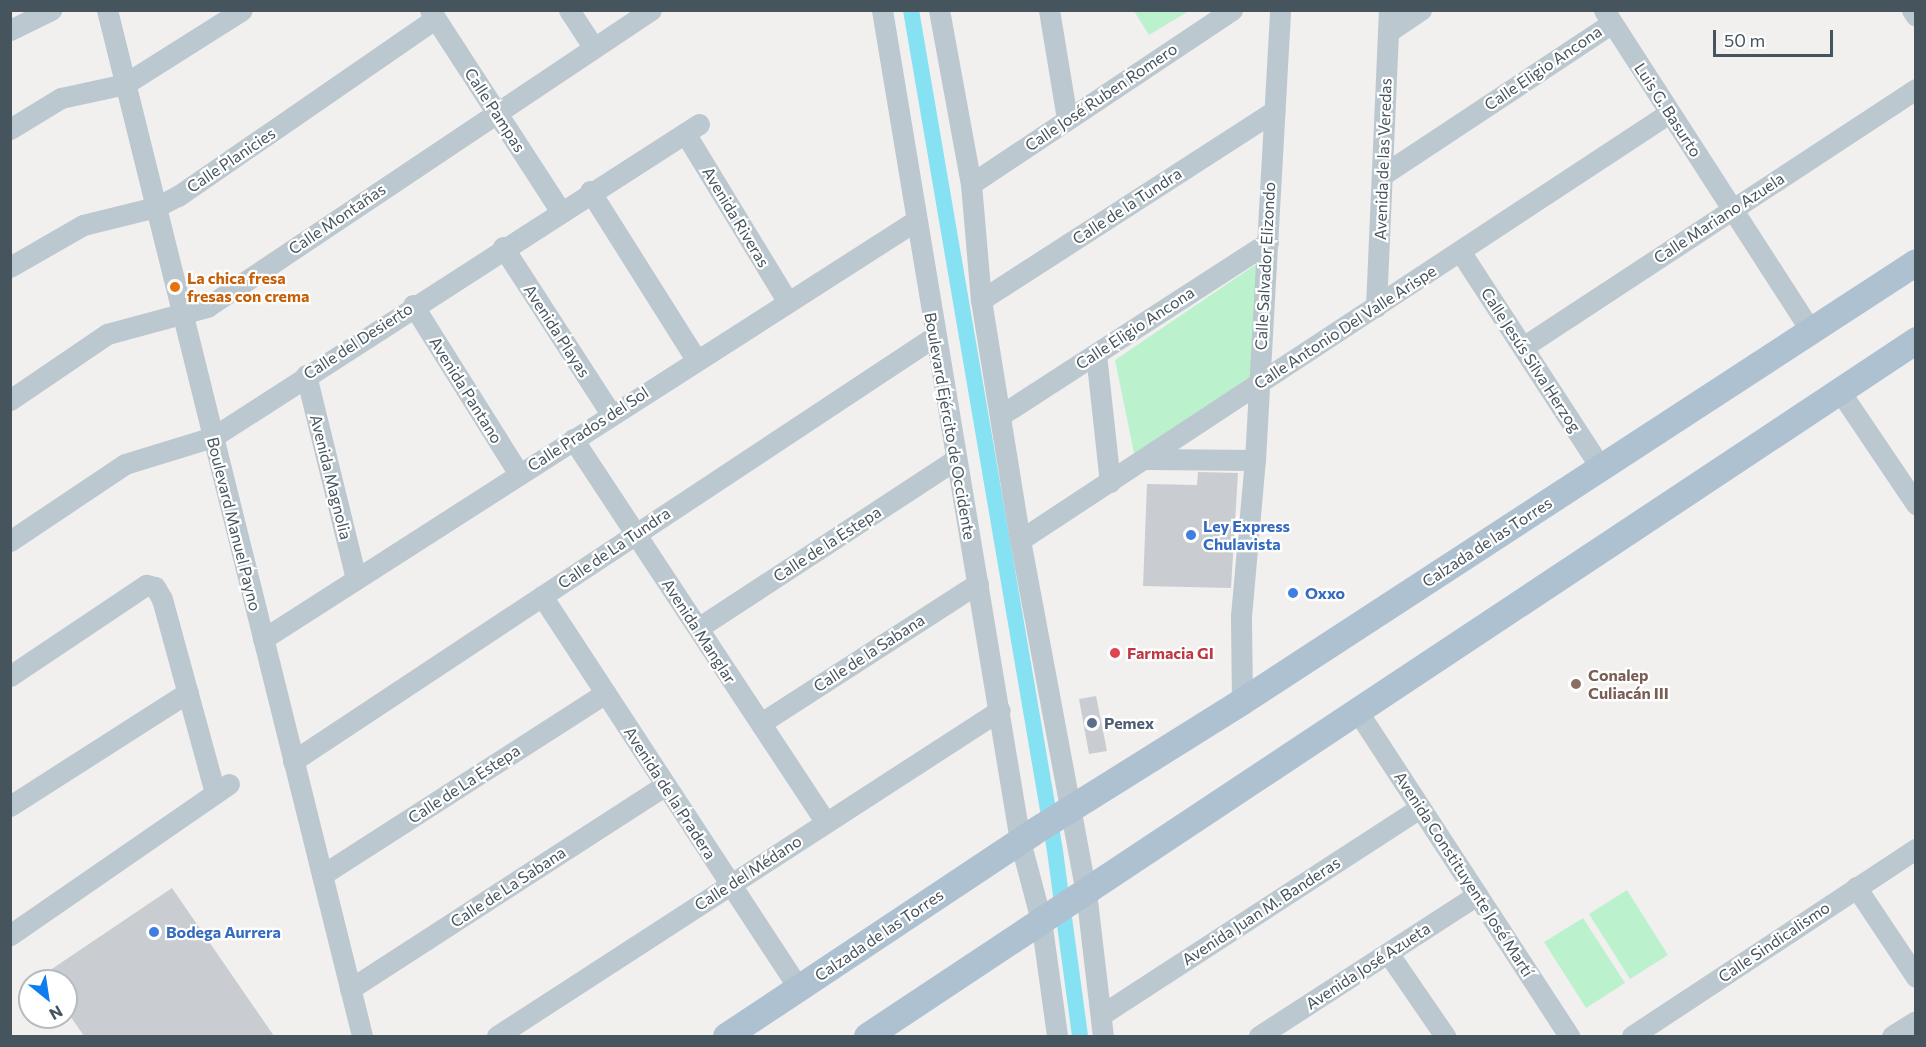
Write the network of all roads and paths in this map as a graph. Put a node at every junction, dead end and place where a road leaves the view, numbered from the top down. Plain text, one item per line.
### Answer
1 (51, 10) edge
2 (107, 10) edge
3 (242, 10) edge
4 (569, 10) edge
5 (651, 10) edge
6 (882, 10) edge
7 (939, 10) edge
8 (1232, 10) edge
9 (1280, 10) edge
10 (1389, 10) edge
11 (1421, 10) edge
12 (1912, 10) edge
13 (1052, 12) edge
14 (433, 15) edge
15 (1608, 16) edge
16 (1916, 16) edge
17 (10, 30) edge
18 (1388, 32) junction
19 (594, 48) junction
20 (125, 84) junction
21 (1916, 89) edge
22 (496, 111) junction
23 (1274, 111) junction
24 (1669, 113) junction
25 (1067, 119) junction
26 (692, 128) joint
27 (10, 129) edge
28 (1384, 174) junction
29 (971, 184) junction
30 (590, 191) junction
31 (156, 207) junction
32 (560, 210) junction
33 (1733, 210) junction
34 (915, 221) junction
35 (1268, 242) junction
36 (503, 247) junction
37 (1460, 251) junction
38 (1916, 262) edge
39 (10, 267) edge
40 (981, 300) junction
41 (787, 301) junction
42 (413, 306) junction
43 (1376, 307) junction
44 (182, 315) junction
45 (1811, 331) junction
46 (935, 336) junction
47 (1916, 340) edge
48 (1523, 347) junction
49 (1096, 354) junction
50 (696, 358) junction
51 (306, 375) junction
52 (1259, 384) junction
53 (1839, 390) junction
54 (10, 400) edge
55 (612, 414) junction
56 (1001, 415) junction
57 (213, 437) junction
58 (573, 439) junction
59 (1146, 459) junction
60 (956, 460) junction
61 (1255, 460) junction
62 (1601, 468) junction
63 (519, 474) junction
64 (1110, 482) junction
65 (1916, 504) edge
66 (636, 534) junction
67 (1020, 540) junction
68 (10, 541) edge
69 (356, 579) junction
70 (978, 583) junction
71 (542, 596) junction
72 (698, 628) junction
73 (263, 639) junction
74 (10, 675) edge
75 (188, 692) junction
76 (606, 693) junction
77 (1242, 701) junction
78 (1000, 710) junction
79 (1358, 712) junction
80 (760, 723) junction
81 (293, 761) junction
82 (665, 784) junction
83 (10, 806) edge
84 (1420, 808) junction
85 (1062, 814) junction
86 (826, 822) junction
87 (1026, 837) junction
88 (1916, 849) edge
89 (322, 875) junction
90 (730, 885) junction
91 (1857, 887) junction
92 (1477, 895) junction
93 (1062, 907) junction
94 (10, 935) edge
95 (1388, 953) junction
96 (1916, 977) edge
97 (350, 989) junction
98 (799, 989) junction
99 (1101, 1015) junction
100 (1916, 1021) edge
101 (362, 1036) edge
102 (497, 1036) edge
103 (726, 1036) edge
104 (867, 1036) edge
105 (1057, 1036) edge
106 (1103, 1036) edge
107 (1259, 1036) edge
108 (1444, 1036) edge
109 (1569, 1036) edge
110 (1632, 1036) edge
111 (1892, 1036) edge

1 - 17 street
2 - 20 street, Boulevard Manuel Payno
3 - 20 street
4 - 19 street
5 - 19 street, Calle Montañas
6 - 34 street, Boulevard Ejército de Occidente
7 - 29 street
8 - 25 street, Calle José Ruben Romero
9 - 23 street, Calle Salvador Elizondo
10 - 18 street, Avenida de las Veredas
11 - 18 street
12 - 16 street
13 - 25 street
14 - 22 street, Calle Pampas
14 - 31 street, Calle Planicies
15 - 24 street, Luis G. Basurto
15 - 28 street, Calle Eligio Ancona
18 - 28 street, Avenida de las Veredas
19 - 22 street, Calle Montañas
20 - 27 street
20 - 31 street, Boulevard Manuel Payno
21 - 33 street, Calle Mariano Azuela
22 - 32 street, Calle Pampas
22 - 44 street, Calle Montañas
23 - 35 street, Calle Salvador Elizondo
23 - 40 street, Calle de la Tundra
24 - 33 street, Luis G. Basurto
24 - 37 street, Calle Antonio Del Valle Arispe
25 - 29 street, Calle José Ruben Romero
26 - 30 street, Calle del Desierto
26 - 41 street, Avenida Riveras
28 - 43 street, Avenida de las Veredas
29 - 40 street
30 - 32 street, Calle del Desierto
30 - 50 street
31 - 39 street, Calle Planicies
31 - 44 street, Boulevard Manuel Payno
32 - 36 street, Calle del Desierto
33 - 45 street, Luis G. Basurto
33 - 48 street, Calle Mariano Azuela
34 - 41 street, Calle Prados del Sol
34 - 46 street, Boulevard Ejército de Occidente
35 - 49 street, Calle Eligio Ancona
35 - 52 street, Calle Salvador Elizondo
36 - 42 street, Calle del Desierto
36 - 55 street, Avenida Playas
37 - 43 street, Calle Antonio Del Valle Arispe
37 - 48 street, Calle Jesús Silva Herzog
38 - 45 main road, Calzada de las Torres
40 - 56 street
41 - 50 street, Calle Prados del Sol
42 - 51 street, Calle del Desierto
42 - 63 street, Avenida Pantano
43 - 52 street, Calle Antonio Del Valle Arispe
44 - 54 street, Calle Montañas
44 - 57 street, Boulevard Manuel Payno
45 - 62 main road, Calzada de las Torres
46 - 60 street, Boulevard Ejército de Occidente
46 - 66 street, Calle de La Tundra
47 - 53 main road
48 - 62 street, Calle Jesús Silva Herzog
49 - 56 street, Calle Eligio Ancona
49 - 64 street
50 - 55 street, Calle Prados del Sol
51 - 57 street, Calle del Desierto
51 - 69 street, Avenida Magnolia
52 - 59 street, Calle Antonio Del Valle Arispe
52 - 61 street, Calle Salvador Elizondo
53 - 65 street
53 - 79 main road
55 - 58 street, Calle Prados del Sol
56 - 67 street
57 - 68 street, Calle del Desierto
57 - 73 street, Boulevard Manuel Payno
58 - 63 street, Calle Prados del Sol
58 - 66 street, Avenida Manglar
59 - 61 street
59 - 64 street, Calle Antonio Del Valle Arispe
60 - 70 street, Boulevard Ejército de Occidente
60 - 72 street, Calle de la Estepa
61 - 77 street, Calle Salvador Elizondo
62 - 77 main road, Calzada de las Torres
63 - 69 street, Calle Prados del Sol
64 - 67 street, Calle Antonio Del Valle Arispe
66 - 71 street, Calle de La Tundra
66 - 72 street, Avenida Manglar
67 - 85 street
69 - 73 street, Calle Prados del Sol
70 - 78 street, Boulevard Ejército de Occidente
70 - 80 street, Calle de la Sabana
71 - 76 street, Avenida de la Pradera
71 - 81 street, Calle de La Tundra
72 - 80 street, Avenida Manglar
73 - 81 street, Boulevard Manuel Payno
74 - 75 street
75 - 83 street
75 - 94 street
76 - 82 street, Avenida de la Pradera
76 - 89 street, Calle de La Estepa
77 - 85 main road, Calzada de las Torres
78 - 86 street, Calle del Médano
78 - 87 street, Boulevard Ejército de Occidente
79 - 84 street, Avenida Constituyente José Martí
79 - 93 main road
80 - 86 street, Avenida Manglar
81 - 89 street, Boulevard Manuel Payno
82 - 90 street, Avenida de la Pradera
82 - 97 street, Calle de La Sabana
84 - 92 street, Avenida Constituyente José Martí
84 - 99 street, Avenida Juan M. Banderas
85 - 87 main road, Calzada de las Torres
85 - 93 street
86 - 90 street, Calle del Médano
87 - 93 street, Boulevard Ejército de Occidente
87 - 98 main road, Calzada de las Torres
88 - 91 street, Calle Sindicalismo
89 - 97 street, Boulevard Manuel Payno
90 - 98 street, Avenida de la Pradera
90 - 102 street, Calle del Médano
91 - 96 street
91 - 110 street, Calle Sindicalismo
92 - 95 street, Avenida José Azueta
92 - 109 street, Avenida Constituyente José Martí
93 - 99 street
93 - 104 main road
93 - 105 street
95 - 107 street, Avenida José Azueta
95 - 108 street
97 - 101 street, Boulevard Manuel Payno
98 - 103 main road, Calzada de las Torres
99 - 106 street
100 - 111 street

